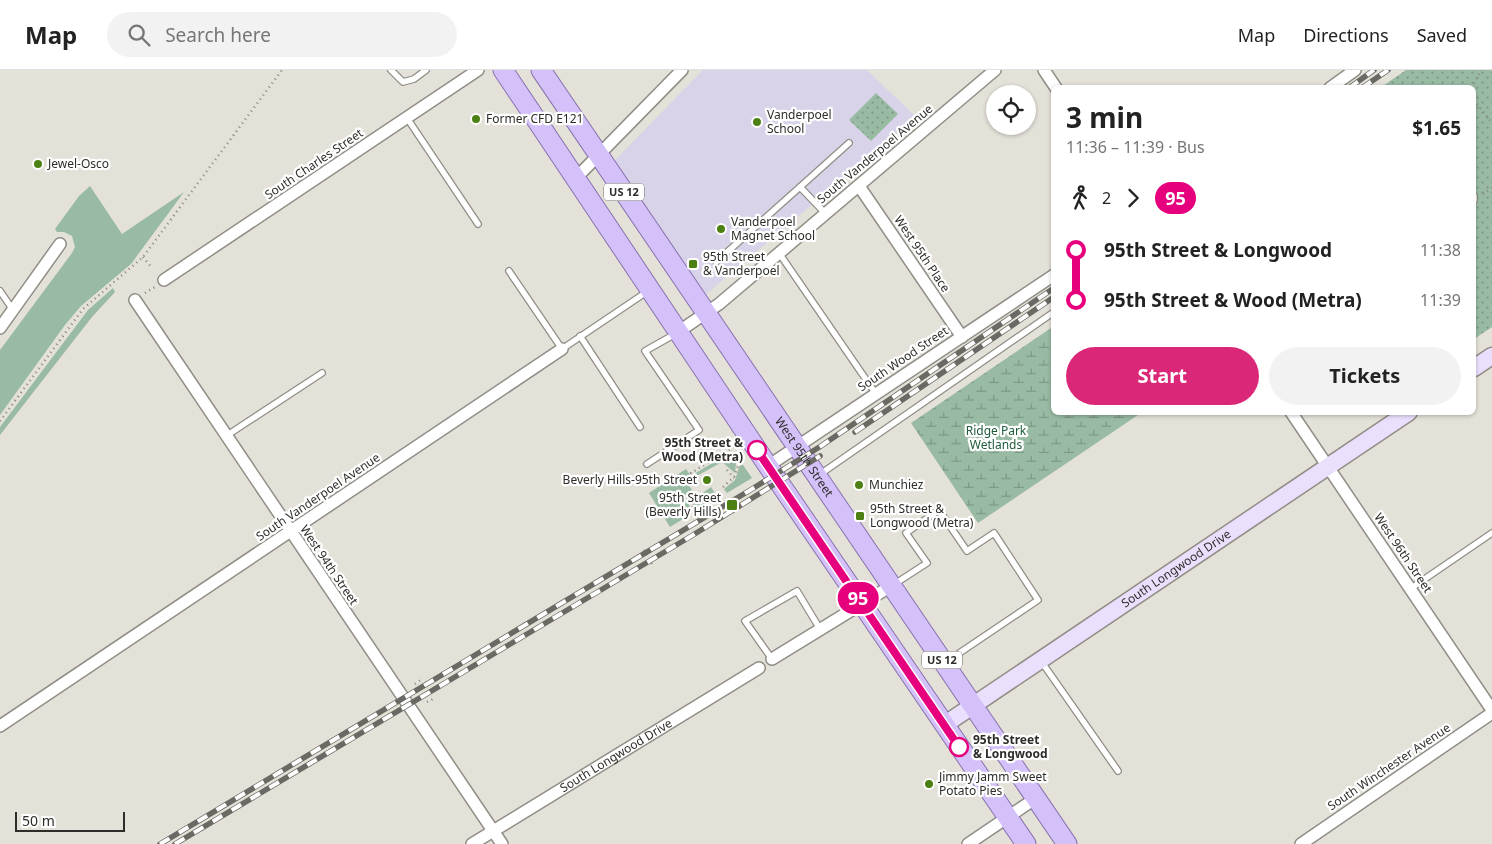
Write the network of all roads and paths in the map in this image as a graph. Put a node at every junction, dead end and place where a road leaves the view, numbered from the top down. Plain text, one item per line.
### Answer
1 (282, 70) edge
2 (391, 70) edge
3 (426, 70) edge
4 (478, 70) edge
5 (503, 70) edge
6 (541, 70) edge
7 (682, 70) edge
8 (995, 70) edge
9 (1044, 70) edge
10 (1356, 70) edge
11 (1481, 70) edge
12 (1054, 85) edge
13 (1334, 85) edge
14 (1474, 85) edge
15 (1476, 103) edge
16 (407, 118) junction
17 (1492, 123) edge
18 (849, 143) dead end
19 (599, 155) junction
20 (576, 178) junction
21 (859, 186) junction
22 (800, 187) junction
23 (826, 214) junction
24 (478, 224) dead end
25 (60, 244) dead end
26 (779, 253) junction
27 (142, 257) junction
28 (716, 262) dead end
29 (151, 267) dead end
30 (509, 271) dead end
31 (1051, 277) edge
32 (164, 280) joint
33 (650, 290) junction
34 (0, 291) edge
35 (135, 300) joint
36 (13, 310) junction
37 (707, 313) junction
38 (1051, 314) edge
39 (0, 328) edge
40 (678, 332) junction
41 (580, 336) junction
42 (962, 337) junction
43 (562, 349) junction
44 (1492, 356) edge
45 (1476, 367) edge
46 (322, 373) dead end
47 (876, 394) junction
48 (1293, 415) edge
49 (1405, 415) edge
50 (0, 421) edge
51 (640, 427) dead end
52 (226, 436) junction
53 (735, 446) dead end
54 (797, 447) junction
55 (741, 454) dead end
56 (647, 464) dead end
57 (768, 466) junction
58 (1328, 468) junction
59 (727, 470) dead end
60 (817, 476) junction
61 (694, 478) dead end
62 (734, 478) junction
63 (723, 488) dead end
64 (693, 492) dead end
65 (694, 509) dead end
66 (291, 532) junction
67 (1492, 533) edge
68 (644, 550) dead end
69 (652, 564) dead end
70 (891, 586) junction
71 (1410, 589) junction
72 (862, 604) junction
73 (820, 629) junction
74 (772, 659) joint
75 (1042, 661) junction
76 (944, 663) junction
77 (759, 668) dead end
78 (422, 679) dead end
79 (415, 684) dead end
80 (433, 699) dead end
81 (428, 702) dead end
82 (973, 705) junction
83 (1492, 711) edge
84 (944, 725) junction
85 (0, 726) edge
86 (1118, 771) dead end
87 (1036, 798) junction
88 (1008, 817) junction
89 (493, 831) junction
90 (972, 843) edge
91 (472, 844) edge
92 (502, 844) edge
93 (1026, 844) edge
94 (1067, 844) edge
95 (1301, 844) edge

1 - 27 path
2 - 3 lane
4 - 16 street, South Charles Street
5 - 20 main road, US 12
6 - 19 main road, West 95th Street / US 12
7 - 19 street
8 - 21 street, South Vanderpoel Avenue
9 - 12 street
10 - 13 street
11 - 14 path
15 - 17 path
16 - 24 lane
16 - 32 street, South Charles Street
18 - 22 lane
19 - 20 street
19 - 37 main road, West 95th Street / US 12
20 - 33 main road, US 12
21 - 23 street, South Vanderpoel Avenue
21 - 42 street, West 95th Place
22 - 23 lane
22 - 28 lane
23 - 26 street, South Vanderpoel Avenue
25 - 36 street
26 - 37 street, South Vanderpoel Avenue
26 - 47 lane
27 - 29 path
27 - 50 path
30 - 43 lane
31 - 42 street, South Wood Street
32 - 35 path
33 - 40 main road, US 12
33 - 41 lane, South Vanderpoel Avenue
34 - 36 lane
35 - 52 street, West 94th Street
36 - 39 street
37 - 40 street, South Vanderpoel Avenue
37 - 54 main road, West 95th Street / US 12
38 - 60 lane
40 - 56 lane
40 - 57 main road, US 12
41 - 43 lane, South Vanderpoel Avenue
41 - 51 lane
42 - 47 street, South Wood Street
43 - 66 street, South Vanderpoel Avenue
44 - 45 street
46 - 52 lane
47 - 54 street, South Wood Street
48 - 58 street, West 96th Street
49 - 58 street, South Longwood Drive
52 - 66 street, West 94th Street
53 - 61 path
54 - 57 street, South Wood Street
54 - 60 main road, West 95th Street / US 12
55 - 62 path
57 - 72 main road, US 12
58 - 71 street, West 96th Street
58 - 75 street, South Longwood Drive
59 - 62 path
60 - 70 main road, West 95th Street / US 12
62 - 63 path
64 - 65 path
66 - 85 street, South Vanderpoel Avenue
66 - 89 street, West 94th Street
67 - 71 lane
68 - 69 path
70 - 72 street
70 - 76 main road, West 95th Street / US 12
70 - 76 lane
71 - 83 street, West 96th Street
72 - 73 street
72 - 84 main road, US 12
73 - 74 street
73 - 74 lane
75 - 82 street, South Longwood Drive
75 - 86 lane
76 - 82 main road, West 95th Street / US 12
77 - 89 street, South Longwood Drive
78 - 79 path
80 - 81 path
82 - 84 street, South Longwood Drive
82 - 87 main road, West 95th Street / US 12
83 - 95 street, South Winchester Avenue
84 - 88 main road, US 12
87 - 88 street
87 - 94 main road, West 95th Street / US 12
88 - 90 street
88 - 93 main road, US 12
89 - 91 street, South Longwood Drive
89 - 92 street, West 94th Street

